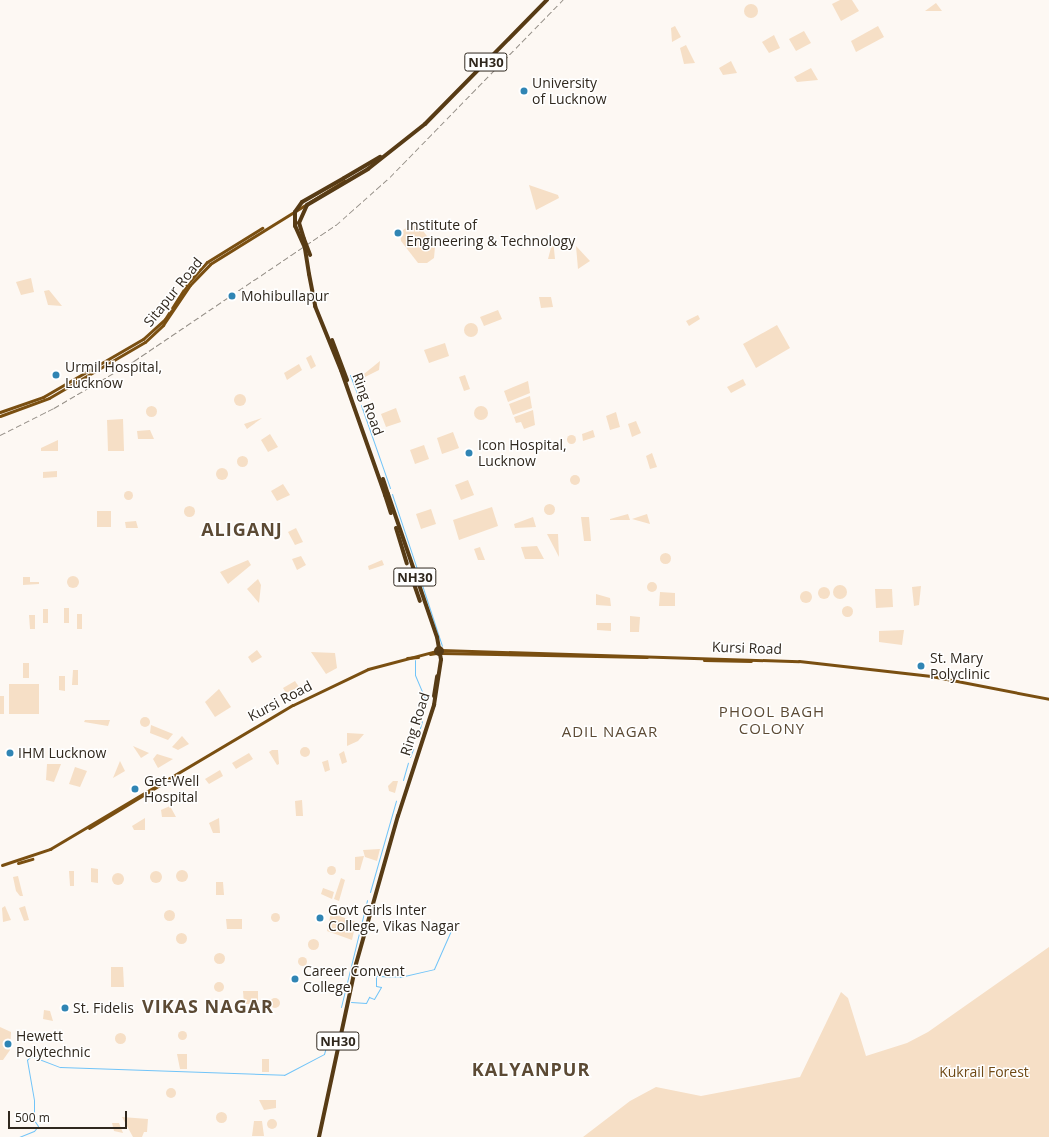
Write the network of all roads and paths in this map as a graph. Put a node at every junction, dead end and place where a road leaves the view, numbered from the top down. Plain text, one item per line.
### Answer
1 (544, 0) edge
2 (547, 0) edge
3 (417, 129) junction
4 (373, 161) junction
5 (332, 190) junction
6 (310, 274) junction
7 (1, 413) edge
8 (386, 495) junction
9 (441, 651) joint
10 (436, 652) joint
11 (1049, 700) edge
12 (401, 797) junction
13 (1, 865) edge
14 (318, 1137) edge

1 - 3 highway, Sitapur Road / NH30
2 - 3 highway, NH30
3 - 4 highway, Sitapur Road / NH30
3 - 5 highway, NH30
4 - 5 main road, Sitapur Road
4 - 6 highway, NH30, bridge
5 - 6 highway, NH30, bridge
5 - 7 main road, Sitapur Road
6 - 8 highway, Ring Road / NH30
6 - 8 highway, Ring Road / NH30
8 - 12 highway, Ring Road / NH30, bridge
9 - 10 highway
9 - 11 main road, Kursi Road
10 - 13 main road, Kursi Road
12 - 14 highway, Ring Road / NH30
12 - 14 highway, Ring Road / NH30

